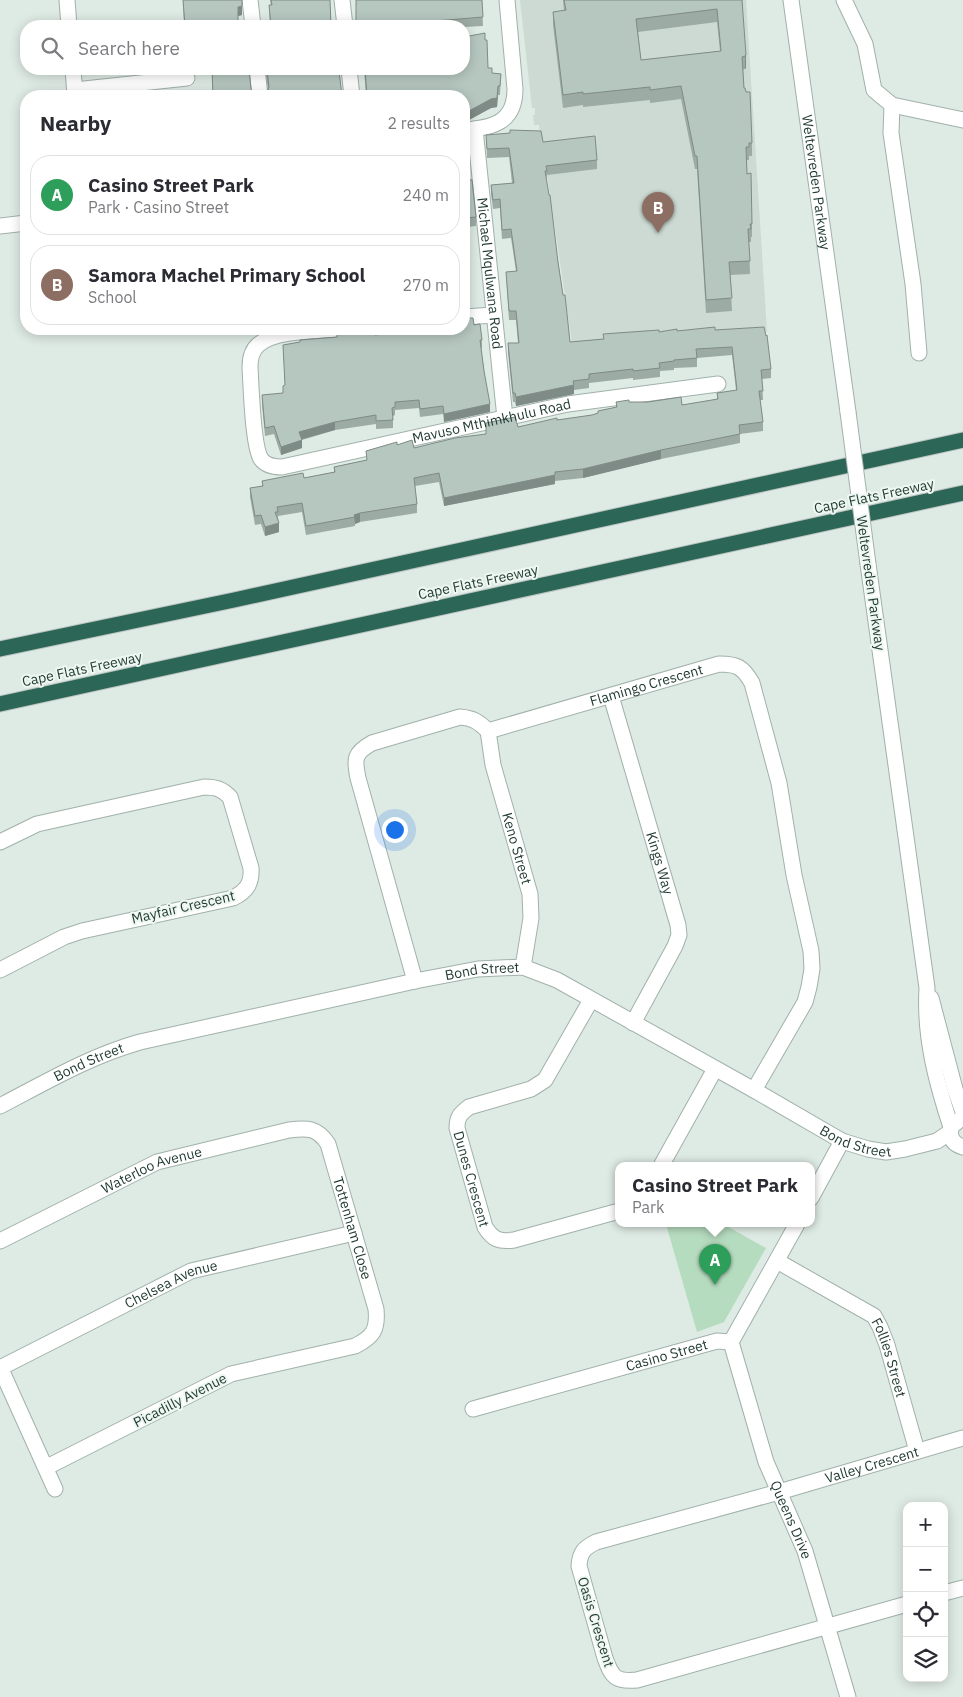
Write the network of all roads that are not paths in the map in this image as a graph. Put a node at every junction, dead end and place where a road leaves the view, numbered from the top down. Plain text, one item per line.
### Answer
1 (67, 0) edge
2 (250, 0) edge
3 (342, 0) edge
4 (507, 0) edge
5 (791, 0) edge
6 (844, 0) edge
7 (69, 20) edge
8 (252, 20) edge
9 (344, 20) edge
10 (74, 75) edge
11 (258, 75) edge
12 (350, 75) edge
13 (187, 78) dead end
14 (75, 90) edge
15 (97, 90) edge
16 (259, 90) edge
17 (351, 90) edge
18 (892, 105) junction
19 (963, 120) edge
20 (470, 129) edge
21 (20, 224) edge
22 (0, 226) edge
23 (494, 315) junction
24 (470, 317) edge
25 (277, 335) edge
26 (919, 353) dead end
27 (718, 384) dead end
28 (505, 418) junction
29 (963, 440) edge
30 (963, 493) edge
31 (0, 649) edge
32 (612, 696) junction
33 (0, 704) edge
34 (488, 731) junction
35 (0, 842) edge
36 (523, 967) junction
37 (0, 970) edge
38 (415, 981) junction
39 (927, 988) junction
40 (591, 1000) junction
41 (633, 1023) junction
42 (715, 1069) junction
43 (754, 1090) junction
44 (0, 1106) edge
45 (963, 1112) edge
46 (313, 1130) joint
47 (958, 1138) edge
48 (842, 1141) junction
49 (663, 1162) edge
50 (815, 1191) edge
51 (615, 1212) edge
52 (795, 1227) edge
53 (354, 1233) junction
54 (0, 1240) edge
55 (777, 1261) junction
56 (374, 1331) joint
57 (731, 1342) junction
58 (0, 1368) edge
59 (473, 1409) dead end
60 (963, 1438) edge
61 (917, 1451) junction
62 (46, 1467) junction
63 (55, 1488) dead end
64 (779, 1492) junction
65 (963, 1588) edge
66 (948, 1593) edge
67 (903, 1605) edge
68 (828, 1626) junction
69 (848, 1697) edge

1 - 7 street
2 - 8 street
3 - 9 street
4 - 20 street
5 - 39 street, Weltevreden Parkway, bridge
6 - 18 street
10 - 14 street
11 - 16 street
12 - 17 street
13 - 15 street
18 - 19 street
18 - 26 street
20 - 23 street, Michael Mqulwana Road
21 - 22 street
23 - 24 street
23 - 28 street, Michael Mqulwana Road
25 - 28 street, Mavuso Mthimkhulu Road
27 - 28 street, Mavuso Mthimkhulu Road
29 - 31 highway
30 - 33 highway, Cape Flats Freeway
32 - 34 street, Flamingo Crescent
32 - 41 street, Kings Way
32 - 43 street, Flamingo Crescent
34 - 36 street, Keno Street
34 - 38 street
35 - 37 street, Mayfair Crescent
36 - 38 street, Bond Street
36 - 40 street, Bond Street
38 - 44 street, Bond Street
39 - 45 street, Weltevreden Parkway
39 - 47 street, Weltevreden Parkway
40 - 41 street, Bond Street
40 - 51 street, Dunes Crescent
41 - 42 street, Bond Street
42 - 43 street, Bond Street
42 - 49 street
43 - 48 street, Bond Street
46 - 53 street, Tottenham Close
46 - 54 street, Waterloo Avenue
47 - 48 street, Bond Street
48 - 50 street
52 - 55 street
53 - 56 street, Tottenham Close
53 - 58 street, Chelsea Avenue
55 - 57 street
55 - 61 street, Follies Street
56 - 62 street, Picadilly Avenue
57 - 59 street, Casino Street
57 - 64 street, Queens Drive
58 - 62 street
60 - 61 street, Valley Crescent
61 - 64 street, Valley Crescent
62 - 63 street
64 - 68 street, Queens Drive
64 - 68 street, Oasis Crescent
65 - 66 street
67 - 68 street
68 - 69 street, Queens Drive

